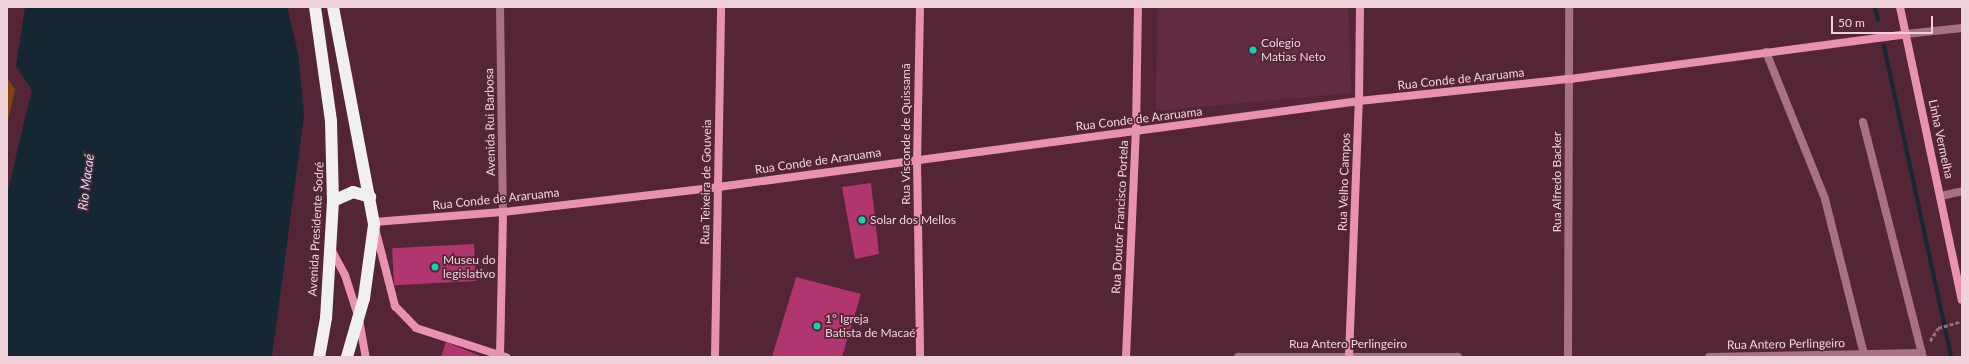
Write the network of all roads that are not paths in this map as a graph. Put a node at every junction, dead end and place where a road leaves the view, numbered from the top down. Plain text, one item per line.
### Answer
1 (315, 7) edge
2 (333, 7) edge
3 (500, 7) edge
4 (721, 7) edge
5 (920, 7) edge
6 (1138, 7) edge
7 (1360, 7) edge
8 (1569, 7) edge
9 (1900, 7) edge
10 (1962, 28) edge
11 (1906, 34) junction
12 (1766, 52) junction
13 (1570, 79) junction
14 (1359, 101) junction
15 (1863, 122) dead end
16 (1136, 132) junction
17 (917, 159) junction
18 (718, 187) junction
19 (1962, 191) edge
20 (1940, 196) junction
21 (370, 198) junction
22 (333, 201) junction
23 (503, 212) junction
24 (374, 224) junction
25 (329, 244) junction
26 (1962, 300) edge
27 (360, 319) junction
28 (1864, 354) junction
29 (1922, 355) edge
30 (502, 356) edge
31 (1349, 356) edge
32 (319, 357) edge
33 (347, 357) edge
34 (366, 357) edge
35 (715, 357) edge
36 (920, 357) edge
37 (1126, 357) edge
38 (1238, 357) edge
39 (1458, 357) edge
40 (1568, 357) edge
41 (1709, 357) edge

1 - 22 highway, Avenida Presidente Sodré
2 - 21 highway
3 - 23 street, Avenida Rui Barbosa
4 - 18 street, Rua Teixeira de Gouveia
5 - 17 street, Rua Visconde de Quissamã
6 - 16 street, Rua Doutor Francisco Portela
7 - 14 street, Rua Velho Campos
8 - 13 street, Rua Alfredo Backer
9 - 11 street, Linha Vermelha
10 - 11 street
11 - 12 street, Rua Conde de Araruama
11 - 20 street, Linha Vermelha
12 - 13 street, Rua Conde de Araruama
12 - 28 street
13 - 14 street, Rua Conde de Araruama
13 - 40 street, Rua Alfredo Backer
14 - 16 street, Rua Conde de Araruama
14 - 31 street, Rua Velho Campos
15 - 29 street
16 - 17 street, Rua Conde de Araruama
16 - 37 street, Rua Doutor Francisco Portela
17 - 18 street, Rua Conde de Araruama
17 - 36 street, Rua Visconde de Quissamã
18 - 23 street, Rua Conde de Araruama
18 - 35 street, Rua Teixeira de Gouveia
19 - 20 street
20 - 26 street, Linha Vermelha
21 - 22 highway
21 - 24 highway
22 - 25 highway, Avenida Presidente Sodré
23 - 24 street, Rua Conde de Araruama
23 - 30 street, Avenida Rui Barbosa
24 - 27 highway
24 - 30 street
25 - 27 street
25 - 32 highway, Avenida Presidente Sodré
27 - 33 highway
27 - 34 street
28 - 29 street, Rua Antero Perlingeiro
28 - 41 street, Rua Antero Perlingeiro
31 - 38 street, Rua Antero Perlingeiro
31 - 39 street, Rua Antero Perlingeiro

